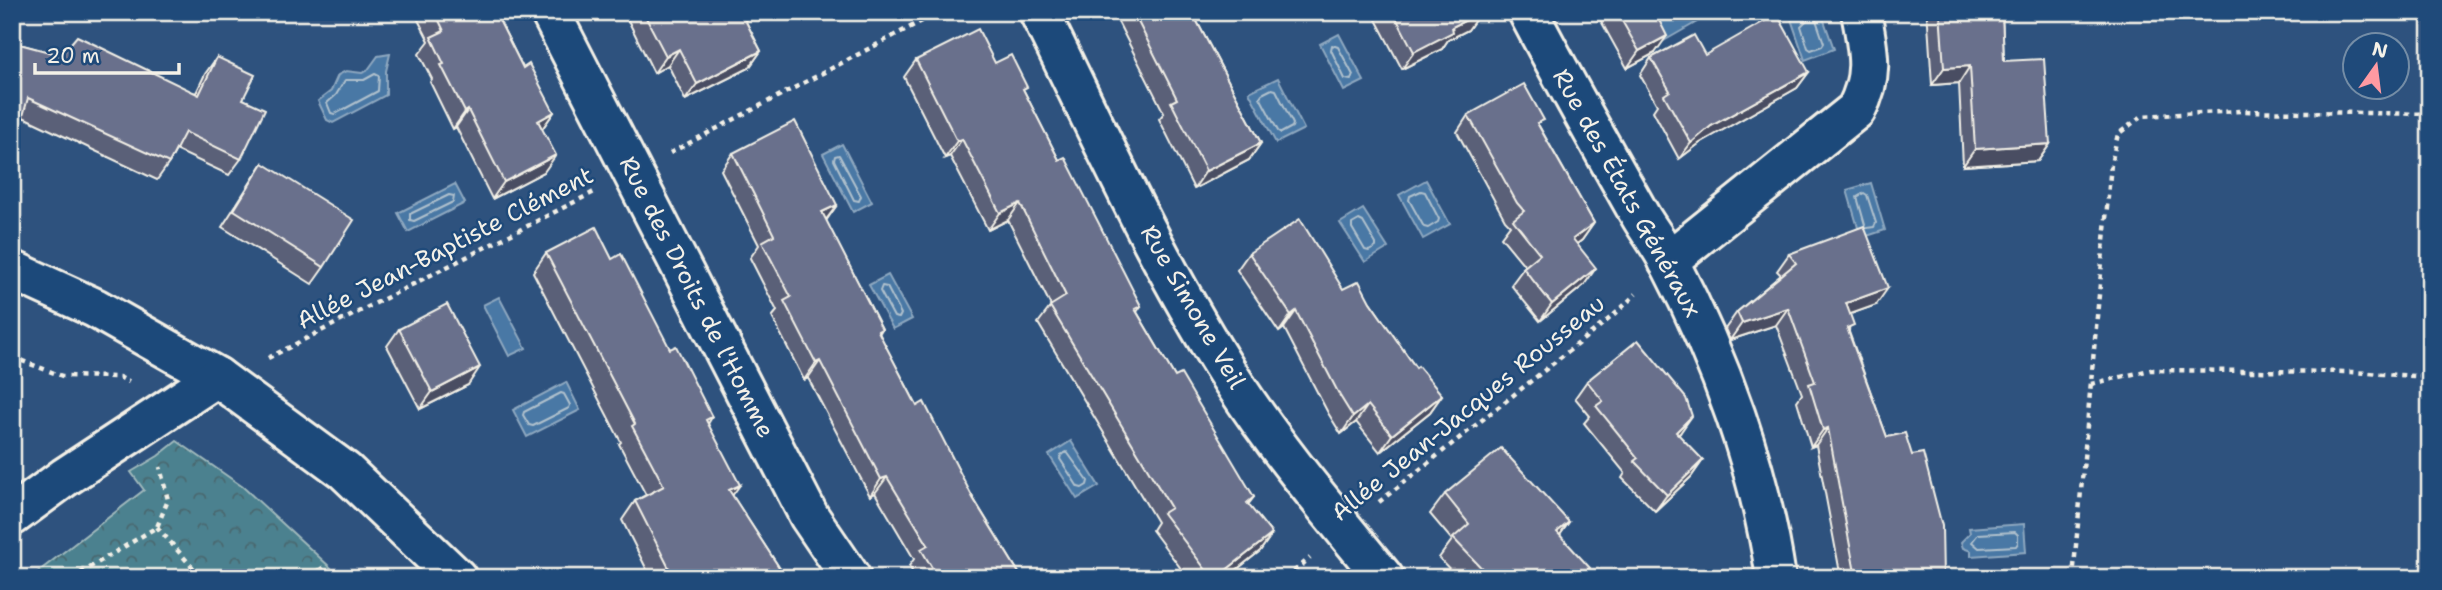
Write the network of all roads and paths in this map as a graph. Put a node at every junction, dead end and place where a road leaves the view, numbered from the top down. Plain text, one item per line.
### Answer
1 (550, 12) edge
2 (939, 12) edge
3 (1038, 12) edge
4 (1528, 12) edge
5 (1861, 12) edge
6 (2430, 114) edge
7 (632, 173) junction
8 (1668, 261) junction
9 (12, 270) edge
10 (12, 357) edge
11 (2430, 377) edge
12 (2091, 384) junction
13 (228, 386) junction
14 (163, 412) junction
15 (12, 516) edge
16 (157, 527) junction
17 (1345, 530) junction
18 (72, 578) edge
19 (192, 578) edge
20 (457, 578) edge
21 (850, 578) edge
22 (1286, 578) edge
23 (1384, 578) edge
24 (1776, 578) edge
25 (2073, 578) edge

1 - 7 street, Rue des Droits de l'Homme
2 - 7 path, Allée Jean-Baptiste Clément
3 - 17 street, Rue Simone Veil
4 - 8 street, Rue des États Généraux
5 - 8 street
6 - 12 path
7 - 13 path, Allée Jean-Baptiste Clément
7 - 21 street, Rue des Droits de l'Homme
8 - 17 path, Allée Jean-Jacques Rousseau
8 - 24 street, Rue des États Généraux
9 - 13 street
10 - 14 path
11 - 12 path
12 - 25 path
13 - 14 street
13 - 20 street
14 - 15 street
14 - 16 path
16 - 18 path
16 - 19 path
17 - 22 path, Allée Jean-Jacques Rousseau
17 - 23 street, Rue Simone Veil

